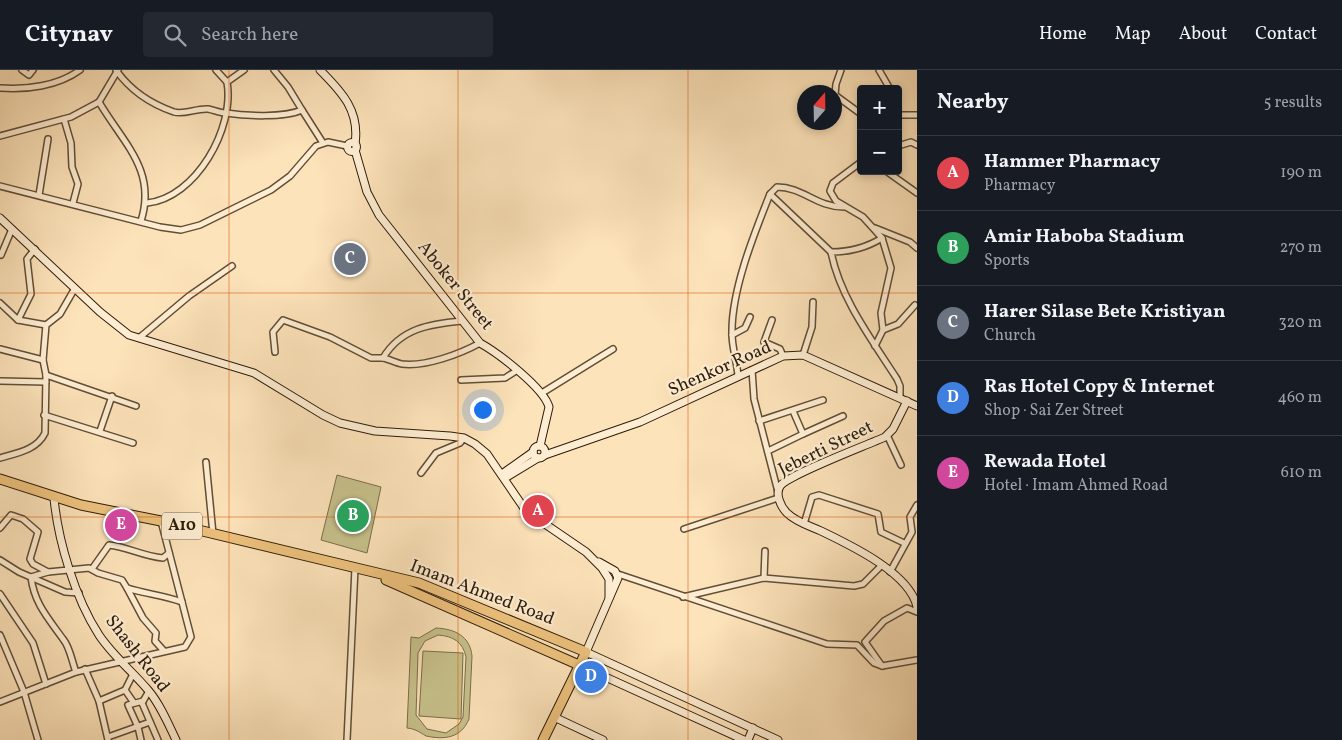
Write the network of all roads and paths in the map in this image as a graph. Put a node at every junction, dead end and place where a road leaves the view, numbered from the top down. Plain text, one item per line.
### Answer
1 (22, 70) edge
2 (33, 70) edge
3 (80, 70) edge
4 (216, 70) edge
5 (244, 70) edge
6 (274, 70) edge
7 (320, 70) edge
8 (841, 70) edge
9 (879, 70) edge
10 (118, 71) edge
11 (227, 82) junction
12 (888, 85) edge
13 (0, 88) edge
14 (99, 102) junction
15 (302, 110) junction
16 (857, 111) edge
17 (227, 114) junction
18 (902, 115) edge
19 (917, 115) edge
20 (64, 119) junction
21 (0, 136) edge
22 (48, 139) dead end
23 (323, 143) junction
24 (902, 145) edge
25 (917, 146) edge
26 (352, 147) junction
27 (857, 165) edge
28 (892, 175) edge
29 (0, 186) edge
30 (917, 193) edge
31 (770, 194) junction
32 (39, 195) junction
33 (147, 203) junction
34 (74, 204) junction
35 (844, 207) junction
36 (0, 219) edge
37 (141, 221) junction
38 (873, 227) junction
39 (12, 229) junction
40 (882, 238) junction
41 (917, 248) edge
42 (36, 249) junction
43 (830, 252) junction
44 (1, 254) edge
45 (232, 266) dead end
46 (75, 288) junction
47 (813, 302) dead end
48 (0, 303) edge
49 (915, 305) dead end
50 (750, 317) dead end
51 (18, 320) junction
52 (772, 320) dead end
53 (462, 321) junction
54 (46, 325) junction
55 (883, 330) junction
56 (732, 335) junction
57 (139, 338) junction
58 (480, 342) junction
59 (875, 346) junction
60 (613, 348) dead end
61 (0, 349) edge
62 (275, 352) dead end
63 (783, 356) junction
64 (803, 356) junction
65 (383, 358) junction
66 (43, 360) junction
67 (752, 370) junction
68 (516, 371) junction
69 (46, 375) junction
70 (738, 376) junction
71 (461, 380) dead end
72 (0, 381) edge
73 (46, 382) junction
74 (542, 392) junction
75 (112, 396) junction
76 (823, 400) dead end
77 (903, 400) junction
78 (136, 406) dead end
79 (917, 406) edge
80 (793, 411) junction
81 (44, 415) junction
82 (843, 416) dead end
83 (759, 421) junction
84 (100, 431) junction
85 (803, 434) junction
86 (887, 435) junction
87 (464, 438) junction
88 (133, 443) dead end
89 (768, 451) junction
90 (540, 452) junction
91 (0, 458) edge
92 (206, 462) dead end
93 (901, 465) dead end
94 (496, 466) junction
95 (513, 469) junction
96 (421, 473) dead end
97 (503, 476) junction
98 (0, 479) edge
99 (510, 488) junction
100 (778, 495) junction
101 (54, 498) junction
102 (917, 504) edge
103 (161, 521) junction
104 (804, 524) junction
105 (0, 528) edge
106 (684, 529) dead end
107 (213, 534) junction
108 (904, 543) junction
109 (766, 551) dead end
110 (169, 553) junction
111 (594, 559) junction
112 (0, 560) edge
113 (882, 565) junction
114 (355, 568) junction
115 (92, 569) junction
116 (71, 570) junction
117 (365, 571) junction
118 (48, 572) junction
119 (890, 572) junction
120 (618, 574) junction
121 (31, 577) junction
122 (764, 578) junction
123 (127, 588) junction
124 (79, 593) junction
125 (0, 594) edge
126 (609, 597) junction
127 (682, 597) junction
128 (182, 602) junction
129 (917, 607) edge
130 (917, 612) edge
131 (0, 635) edge
132 (7, 648) junction
133 (0, 652) edge
134 (164, 652) junction
135 (586, 652) junction
136 (917, 660) edge
137 (119, 661) junction
138 (579, 665) junction
139 (882, 666) junction
140 (622, 668) junction
141 (86, 669) junction
142 (76, 672) junction
143 (133, 674) junction
144 (617, 682) junction
145 (46, 684) junction
146 (125, 690) junction
147 (149, 691) junction
148 (24, 692) junction
149 (681, 694) junction
150 (99, 701) junction
151 (144, 701) junction
152 (0, 702) edge
153 (134, 702) junction
154 (675, 708) junction
155 (554, 717) junction
156 (150, 722) junction
157 (138, 727) junction
158 (753, 728) junction
159 (108, 738) edge
160 (38, 740) edge
161 (141, 740) edge
162 (158, 740) edge
163 (176, 740) edge
164 (347, 740) edge
165 (544, 740) edge
166 (603, 740) edge
167 (744, 740) edge
168 (748, 740) edge
169 (778, 740) edge

1 - 2 street
3 - 13 street
4 - 11 street
5 - 11 street
6 - 15 street
7 - 26 main road
8 - 16 street
9 - 12 street
10 - 14 street
10 - 17 street
11 - 17 street
14 - 20 street
14 - 33 street
15 - 17 street
15 - 23 street
17 - 33 street
18 - 19 street
20 - 21 street
20 - 34 street
22 - 32 street
23 - 26 street
23 - 37 street
24 - 25 street
26 - 53 main road, Aboker Street
27 - 35 street
28 - 30 street
29 - 32 street
31 - 35 street
31 - 43 street
31 - 56 street
32 - 34 street
33 - 37 street
34 - 37 street
35 - 38 street
36 - 39 main road
38 - 40 street
38 - 41 street
39 - 42 main road
39 - 44 street
40 - 43 street
40 - 55 street
42 - 46 main road
42 - 51 street
43 - 59 street
45 - 57 street
46 - 54 street
46 - 57 main road
47 - 64 street
48 - 51 street
49 - 55 street
50 - 56 street
51 - 54 street
52 - 63 street
53 - 58 main road, Aboker Street
53 - 65 street
54 - 66 street
55 - 59 street
56 - 70 street
57 - 87 main road
58 - 65 street
58 - 68 main road, Aboker Street
59 - 77 street
60 - 74 street
61 - 66 street
62 - 65 street
63 - 64 main road, Shenkor Road
63 - 67 main road, Shenkor Road
64 - 77 main road, Shenkor Road
66 - 69 street
67 - 70 main road, Shenkor Road
67 - 83 street
68 - 71 street
68 - 74 main road, Aboker Street
69 - 73 street
69 - 75 street
70 - 90 main road, Shenkor Road
72 - 73 street
73 - 81 street
74 - 90 main road
75 - 78 street
75 - 84 street
76 - 80 street
77 - 79 main road, Shenkor Road
77 - 86 main road, Jeberti Street
80 - 83 street
80 - 85 street
81 - 84 street
81 - 91 street
82 - 85 street
83 - 89 street
84 - 88 street
85 - 89 street
86 - 93 street
86 - 100 main road, Jeberti Street
87 - 94 main road
87 - 96 street
89 - 100 street
90 - 95 main road
92 - 107 street
94 - 95 main road
94 - 97 main road
95 - 97 main road
95 - 99 main road
97 - 99 main road
98 - 101 highway, Imam Ahmed Road / A10
99 - 111 main road
100 - 104 main road, Jeberti Street
100 - 106 street
101 - 103 highway, Imam Ahmed Road / A10
101 - 116 main road, Shash Road
102 - 108 street
103 - 107 highway, Imam Ahmed Road / A10
103 - 110 street
104 - 108 street
104 - 113 main road, Jeberti Street
105 - 118 street
107 - 114 highway, Imam Ahmed Road / A10
108 - 119 street
109 - 122 street
110 - 115 street
110 - 128 street
111 - 120 main road
111 - 126 main road
112 - 121 street
113 - 119 main road, Jeberti Street
113 - 122 street
114 - 117 highway, Imam Ahmed Road / A10
114 - 164 street
115 - 116 street
115 - 123 street
116 - 118 street
116 - 124 main road, Shash Road
117 - 135 highway, Imam Ahmed Road / A10
117 - 138 highway, Imam Ahmed Road / A10
118 - 121 street
119 - 129 main road, Jeberti Street
120 - 126 main road
120 - 127 street
121 - 124 street
121 - 142 street
122 - 127 street
123 - 128 street
123 - 134 street
124 - 137 main road, Shash Road
125 - 145 street
126 - 135 main road
127 - 139 street
128 - 134 street
130 - 139 street
131 - 132 street
132 - 133 street
132 - 148 street
134 - 137 street
135 - 138 highway
135 - 140 main road
136 - 139 street
137 - 141 street
137 - 143 main road, Shash Road
138 - 144 main road
138 - 155 highway
140 - 144 main road
140 - 149 main road
141 - 142 street
141 - 150 street
142 - 145 street
143 - 146 street
143 - 147 main road, Shash Road
144 - 154 main road
145 - 148 street
146 - 150 street
146 - 153 street
147 - 151 street
147 - 163 main road, Shash Road
148 - 152 street
148 - 160 street
149 - 154 main road
149 - 158 main road
150 - 159 street
151 - 153 street
151 - 156 street
153 - 157 street
154 - 167 main road
155 - 165 highway
155 - 166 main road
156 - 157 street
156 - 162 street
157 - 159 street
157 - 161 street
158 - 168 main road
158 - 169 main road

